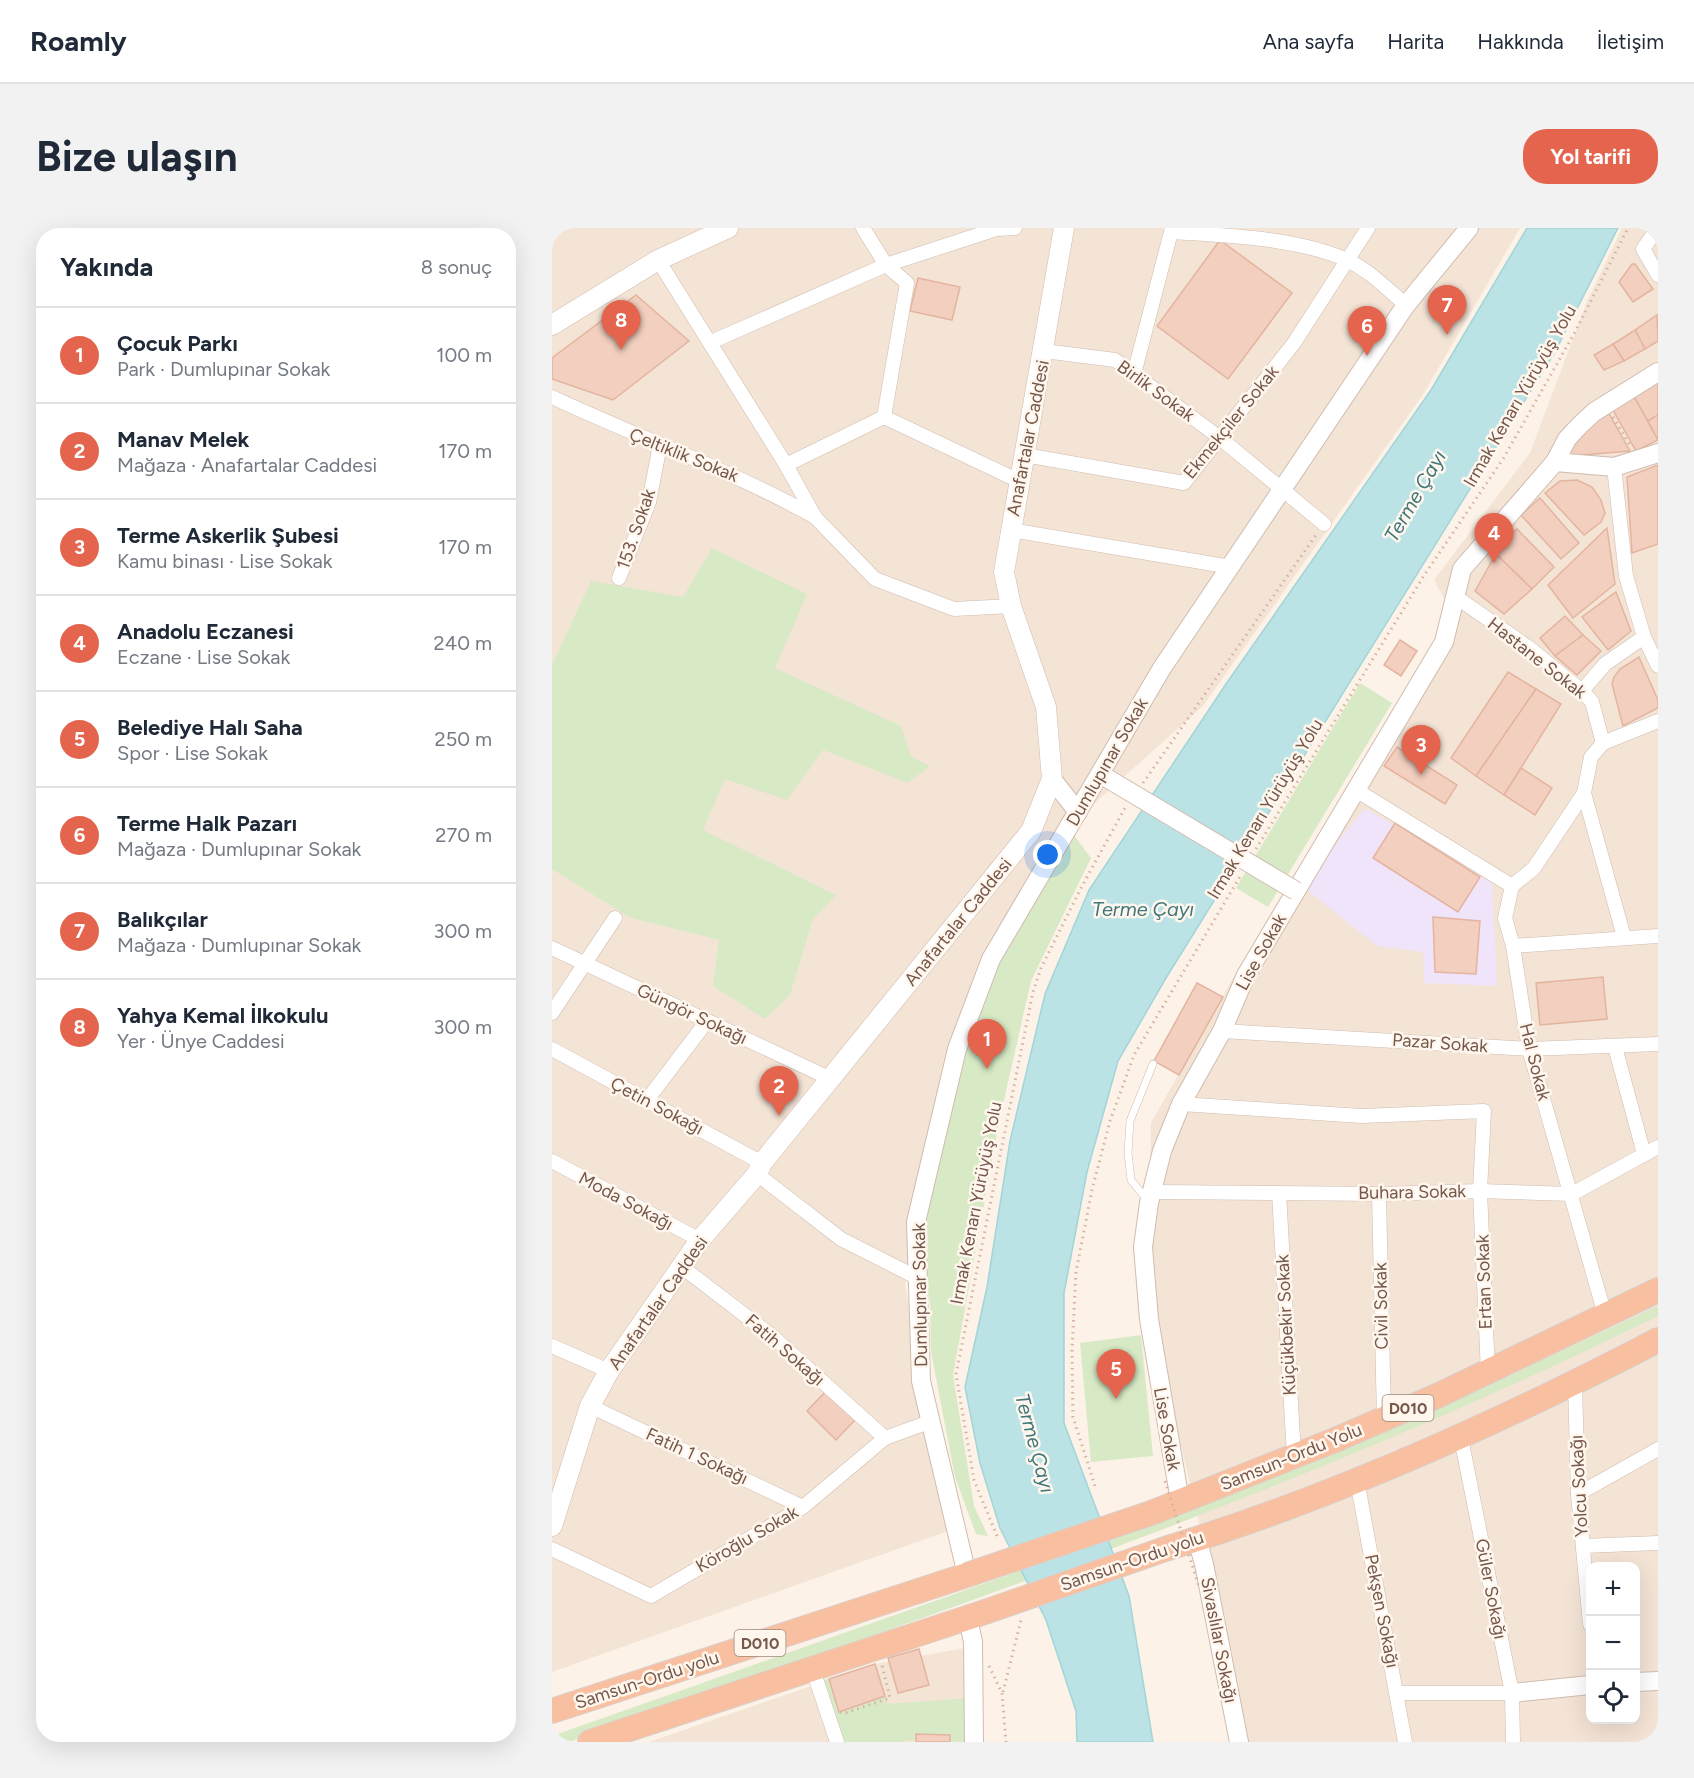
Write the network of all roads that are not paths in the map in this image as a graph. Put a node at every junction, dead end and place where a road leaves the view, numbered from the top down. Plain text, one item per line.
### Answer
1 (728, 228) edge
2 (863, 228) edge
3 (1015, 228) edge
4 (1064, 228) edge
5 (1368, 228) edge
6 (1469, 228) edge
7 (1658, 228) edge
8 (1171, 230) edge
9 (658, 260) junction
10 (1348, 260) junction
11 (886, 265) junction
12 (1658, 275) edge
13 (1406, 305) junction
14 (554, 321) edge
15 (711, 342) junction
16 (1044, 351) junction
17 (1658, 372) edge
18 (1134, 374) junction
19 (553, 399) edge
20 (884, 417) junction
21 (1220, 438) junction
22 (660, 445) junction
23 (1658, 453) edge
24 (1025, 455) junction
25 (1555, 462) junction
26 (786, 465) junction
27 (1614, 467) junction
28 (1019, 481) junction
29 (1281, 490) junction
30 (815, 518) junction
31 (1324, 524) road end
32 (1011, 530) junction
33 (1231, 567) junction
34 (619, 578) dead end
35 (1456, 597) junction
36 (1011, 606) junction
37 (1644, 637) junction
38 (1658, 666) edge
39 (1582, 691) junction
40 (1658, 721) edge
41 (1603, 743) junction
42 (1100, 774) junction
43 (1052, 779) junction
44 (1356, 790) junction
45 (1584, 793) junction
46 (1078, 812) junction
47 (1512, 886) junction
48 (1296, 891) junction
49 (615, 918) dead end
50 (1658, 936) edge
51 (1624, 937) junction
52 (1513, 946) junction
53 (552, 948) edge
54 (585, 964) junction
55 (552, 1013) edge
56 (707, 1021) junction
57 (1222, 1031) junction
58 (1658, 1044) edge
59 (1616, 1047) junction
60 (552, 1049) edge
61 (1528, 1049) junction
62 (1153, 1064) dead end
63 (831, 1079) junction
64 (646, 1100) junction
65 (1181, 1104) junction
66 (1658, 1146) edge
67 (1644, 1154) junction
68 (552, 1161) edge
69 (760, 1168) junction
70 (1480, 1191) junction
71 (1279, 1193) junction
72 (1379, 1194) junction
73 (1572, 1194) junction
74 (1151, 1197) junction
75 (700, 1240) junction
76 (681, 1267) junction
77 (918, 1278) junction
78 (1658, 1290) edge
79 (1605, 1316) junction
80 (1658, 1340) edge
81 (552, 1346) edge
82 (609, 1371) junction
83 (1488, 1373) junction
84 (1575, 1383) junction
85 (590, 1406) junction
86 (1384, 1419) junction
87 (932, 1421) junction
88 (885, 1437) junction
89 (1461, 1438) junction
90 (1658, 1449) edge
91 (1294, 1456) junction
92 (1357, 1480) junction
93 (1578, 1494) junction
94 (1180, 1501) junction
95 (804, 1507) junction
96 (1151, 1513) joint
97 (552, 1526) edge
98 (1197, 1539) junction
99 (1658, 1543) edge
100 (1583, 1546) junction
101 (552, 1549) edge
102 (967, 1575) junction
103 (977, 1615) junction
104 (1589, 1616) edge
105 (1658, 1681) edge
106 (817, 1682) dead end
107 (1640, 1682) edge
108 (1586, 1685) edge
109 (1512, 1693) junction
110 (1398, 1694) junction
111 (552, 1711) edge
112 (590, 1742) edge
113 (837, 1742) edge
114 (974, 1742) edge
115 (1239, 1742) edge
116 (1405, 1742) edge
117 (1513, 1742) edge

1 - 9 main road
2 - 11 street
3 - 11 street
4 - 16 main road, Anafartalar Caddesi
5 - 10 street, Ekmekçiler Sokak
6 - 13 street, Dumlupınar Sokak
7 - 12 street
8 - 10 street
8 - 18 street
9 - 14 main road
9 - 15 street
10 - 13 street
10 - 21 street, Ekmekçiler Sokak
11 - 15 street
11 - 20 street
13 - 29 street, Dumlupınar Sokak
15 - 26 street
16 - 18 street, Birlik Sokak
16 - 24 main road, Anafartalar Caddesi
17 - 25 street, Lise Sokak
18 - 21 street, Birlik Sokak
19 - 22 street, Çeltiklik Sokak
20 - 26 street
20 - 28 street
21 - 24 street, Ekmekçiler Sokak
21 - 29 street, Birlik Sokak
22 - 30 street, Çeltiklik Sokak
22 - 34 street, 153. Sokak
23 - 27 street
24 - 28 main road, Anafartalar Caddesi
25 - 27 street
25 - 35 street, Lise Sokak
26 - 30 street
27 - 37 street
28 - 32 main road, Anafartalar Caddesi
29 - 31 street
29 - 33 street, Dumlupınar Sokak
30 - 36 street
32 - 33 street
32 - 36 main road, Anafartalar Caddesi
33 - 42 street, Dumlupınar Sokak
35 - 39 street, Hastane Sokak
35 - 44 street, Lise Sokak
36 - 43 main road, Anafartalar Caddesi
37 - 38 street
37 - 39 street
39 - 41 street, Hastane Sokak
40 - 41 street
41 - 45 street
42 - 46 street, Dumlupınar Sokak
42 - 48 street, bridge
43 - 46 street
43 - 63 main road, Anafartalar Caddesi
44 - 47 street
44 - 48 street, Lise Sokak
45 - 47 street
45 - 51 street
46 - 77 street, Dumlupınar Sokak
47 - 52 street, Hal Sokak
48 - 57 street, Lise Sokak
49 - 54 street
50 - 51 street
51 - 52 street
52 - 61 street, Hal Sokak
53 - 54 street, Güngör Sokağı
54 - 55 street
54 - 56 street, Güngör Sokağı
56 - 63 street, Güngör Sokağı
56 - 64 street
57 - 61 street, Pazar Sokak
57 - 65 street, Lise Sokak
58 - 59 street, Pazar Sokak
59 - 61 street, Pazar Sokak
59 - 67 street
60 - 64 street, Çetin Sokağı
61 - 73 street, Hal Sokak
62 - 74 lane
63 - 69 main road, Anafartalar Caddesi
64 - 69 street, Çetin Sokağı
65 - 70 street, Ertan Sokak
65 - 74 street, Lise Sokak
66 - 67 street
67 - 73 street
68 - 75 street, Moda Sokağı
69 - 75 main road, Anafartalar Caddesi
69 - 77 street, Çetin Sokağı
70 - 72 street, Buhara Sokak
70 - 73 street, Buhara Sokak
70 - 83 street, Ertan Sokak
71 - 72 street, Buhara Sokak
71 - 74 street, Buhara Sokak
71 - 91 street, Küçükbekir Sokak
72 - 86 street, Civil Sokak
73 - 79 street, Hal Sokak
74 - 94 street, Lise Sokak
75 - 76 main road, Anafartalar Caddesi
76 - 82 main road, Anafartalar Caddesi
76 - 88 street, Fatih Sokağı
77 - 87 street, Dumlupınar Sokak
78 - 79 highway, Samsun-Ordu Yolu / D010
79 - 83 highway, Samsun-Ordu Yolu / D010
80 - 84 highway, Samsun-Ordu yolu / D010
81 - 82 street
82 - 85 main road, Anafartalar Caddesi
83 - 86 highway, Samsun-Ordu Yolu / D010
84 - 89 highway, Samsun-Ordu yolu / D010
84 - 93 street, Yolcu Sokağı
85 - 95 street, Fatih 1 Sokağı
85 - 97 main road, Anafartalar Caddesi
86 - 91 highway, Samsun-Ordu Yolu / D010
87 - 88 street, Köroğlu Sokak
87 - 102 street, Dumlupınar Sokak
88 - 95 street, Köroğlu Sokak
89 - 92 highway, Samsun-Ordu yolu / D010
89 - 109 street, Güler Sokağı
90 - 93 street
91 - 94 highway, Samsun-Ordu Yolu / D010
92 - 98 highway, Samsun-Ordu yolu / D010
92 - 110 street, Pekşen Sokağı
93 - 100 street, Yolcu Sokağı
94 - 96 highway, Samsun-Ordu Yolu / D010
95 - 101 street, Köroğlu Sokak
96 - 102 highway, Samsun-Ordu yolu / D010, bridge
98 - 103 highway, Samsun-Ordu yolu / D010, bridge
98 - 115 street, Sivaslılar Sokağı
99 - 100 street
100 - 104 street, Yolcu Sokağı
102 - 111 highway, Samsun-Ordu yolu / D010
103 - 112 highway, Samsun-Ordu yolu / D010
103 - 114 street
105 - 107 street
106 - 113 street
108 - 109 street
109 - 110 street
109 - 117 street, Güler Sokağı
110 - 116 street, Pekşen Sokağı

